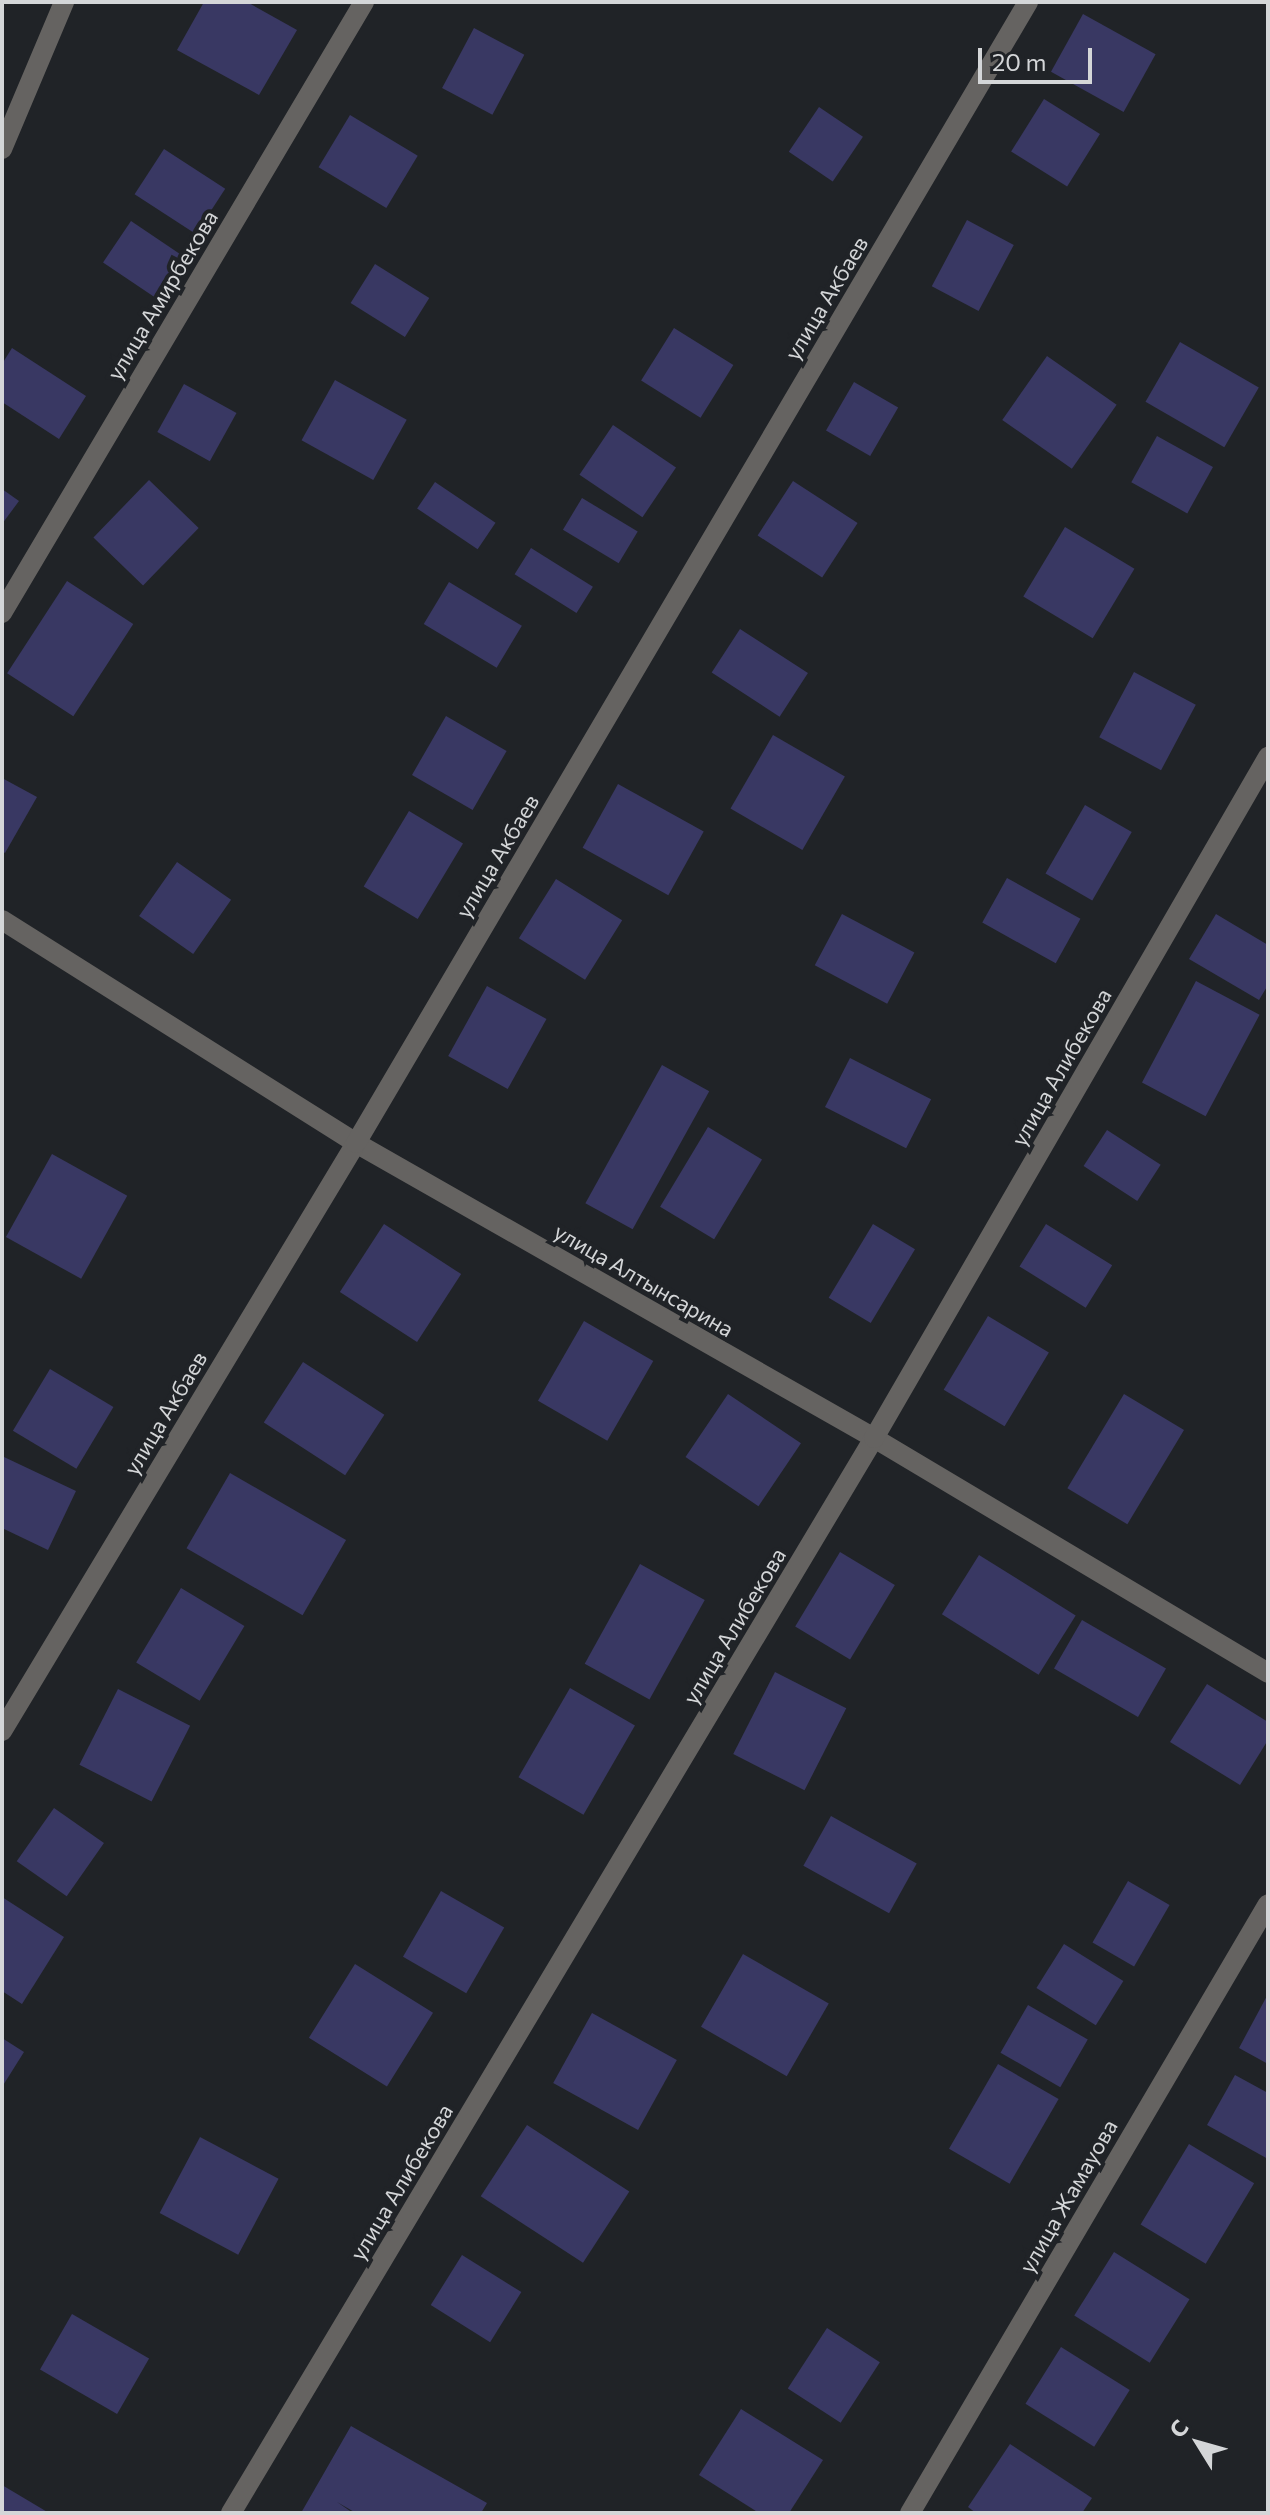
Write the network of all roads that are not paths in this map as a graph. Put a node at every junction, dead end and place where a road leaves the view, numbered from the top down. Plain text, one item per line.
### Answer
1 (64, 2) edge
2 (364, 2) edge
3 (1028, 2) edge
4 (2, 149) edge
5 (2, 613) edge
6 (1268, 757) edge
7 (2, 920) edge
8 (356, 1143) junction
9 (874, 1438) junction
10 (1268, 1673) edge
11 (2, 1731) edge
12 (1268, 1904) edge
13 (231, 2513) edge
14 (910, 2513) edge

1 - 4 street
2 - 5 street, улица Амирбекова
3 - 8 street, улица Акбаев
6 - 9 street, улица Алибекова
7 - 8 street, улица Алтынсарина
8 - 9 street, улица Алтынсарина
8 - 11 street, улица Акбаев
9 - 10 street, улица Алтынсарина
9 - 13 street, улица Алибекова
12 - 14 street, улица Жамауова

